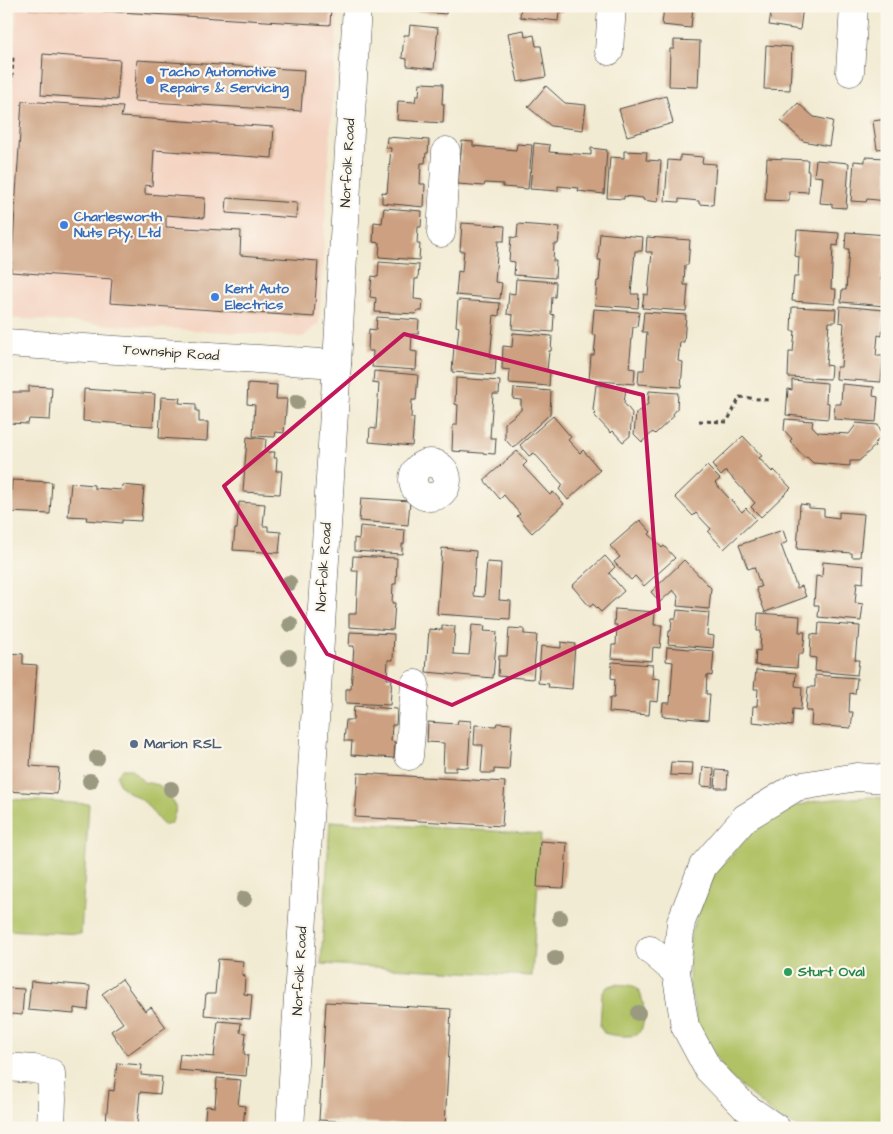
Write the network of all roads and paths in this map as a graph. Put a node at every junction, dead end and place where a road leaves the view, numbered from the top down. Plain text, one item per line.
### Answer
1 (357, 6) edge
2 (612, 6) edge
3 (854, 6) edge
4 (609, 51) dead end
5 (6, 55) edge
6 (850, 72) dead end
7 (446, 151) dead end
8 (6, 196) edge
9 (441, 233) dead end
10 (6, 343) edge
11 (337, 364) junction
12 (768, 400) dead end
13 (699, 421) dead end
14 (415, 684) dead end
15 (409, 756) dead end
16 (887, 779) edge
17 (650, 950) dead end
18 (676, 972) junction
19 (6, 1067) edge
20 (51, 1128) edge
21 (290, 1128) edge
22 (776, 1128) edge

1 - 11 street, Norfolk Road
2 - 4 street
3 - 6 street
5 - 8 path
7 - 9 street
10 - 11 street, Township Road
11 - 21 street, Norfolk Road
12 - 13 path
14 - 15 street
16 - 18 street
17 - 18 street
18 - 22 street
19 - 20 street

